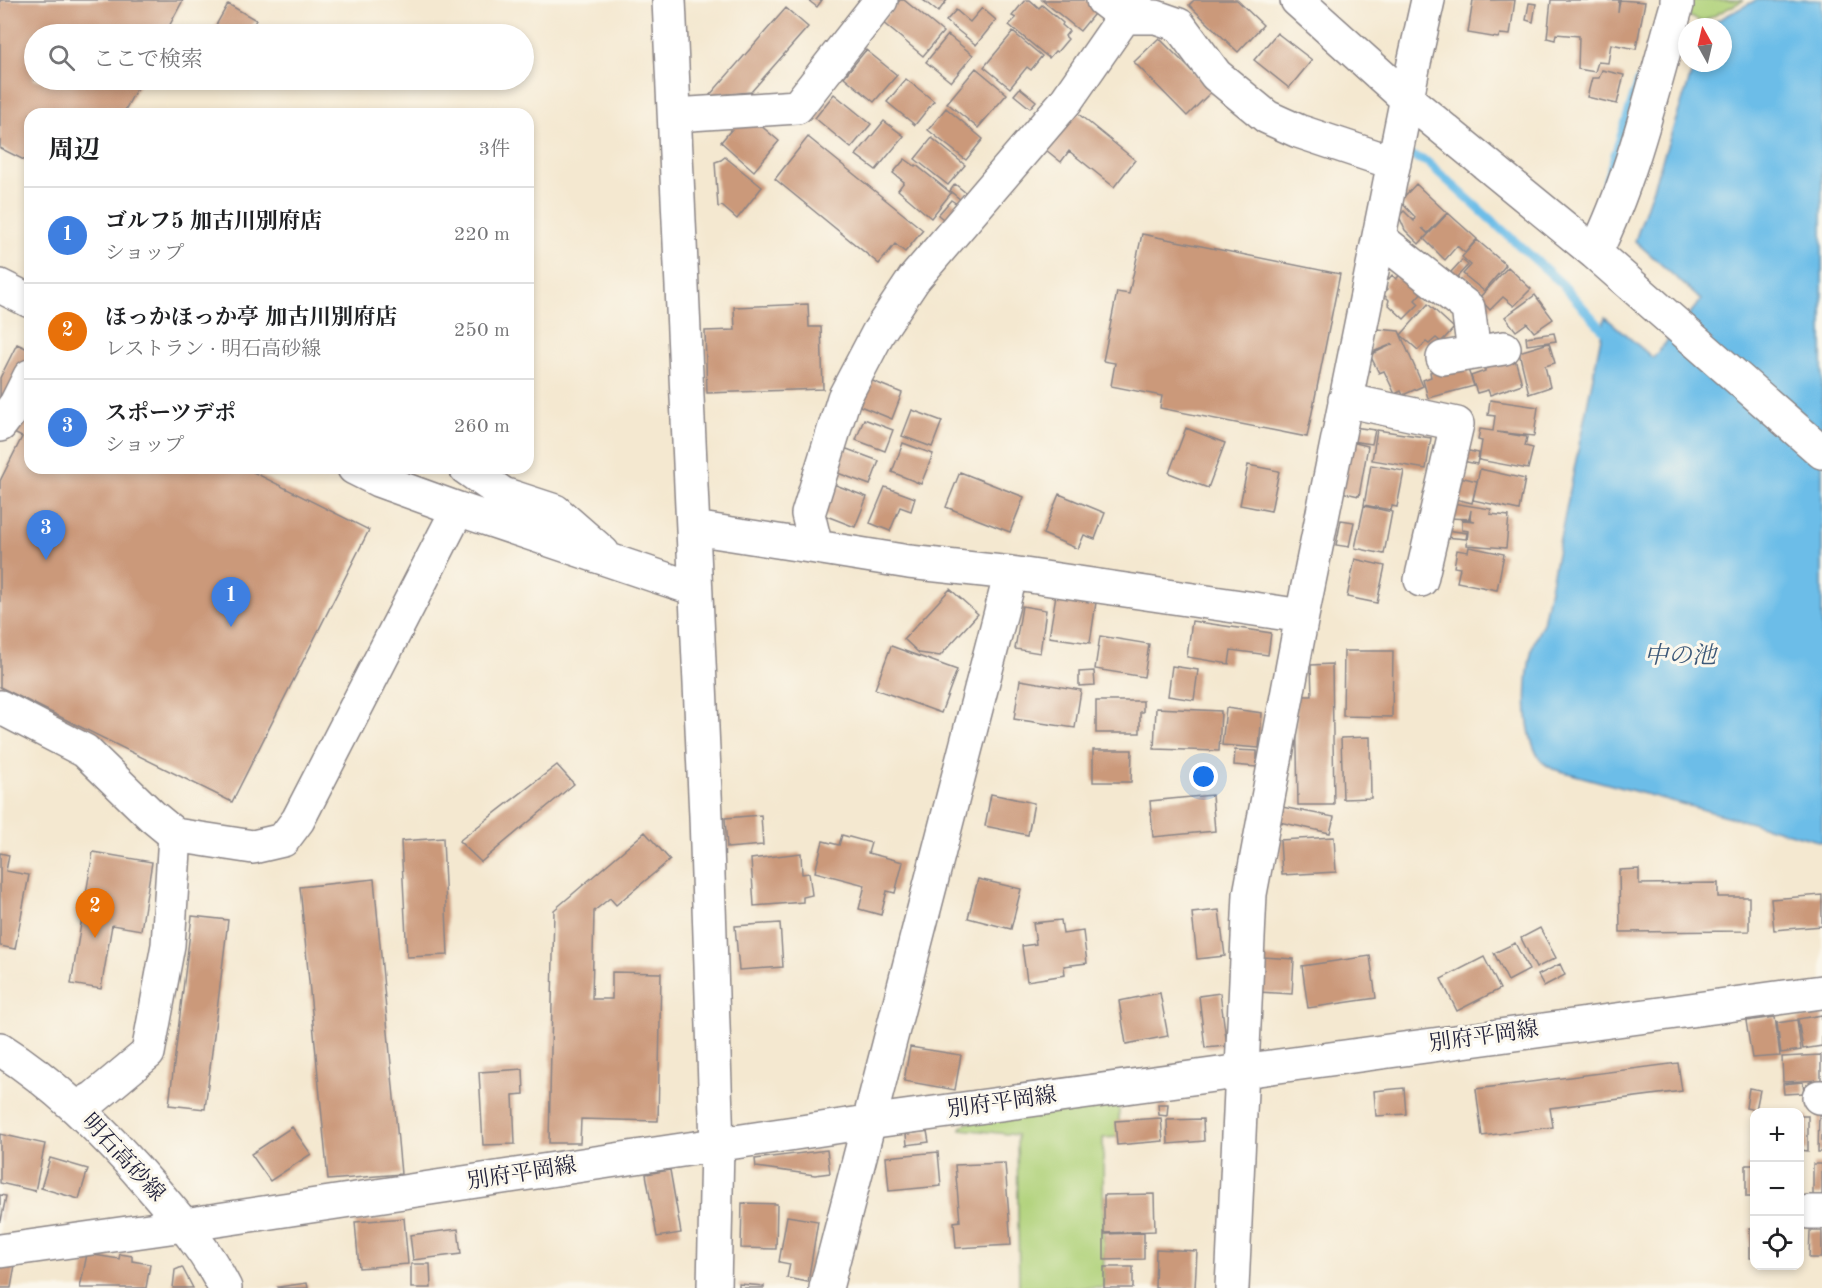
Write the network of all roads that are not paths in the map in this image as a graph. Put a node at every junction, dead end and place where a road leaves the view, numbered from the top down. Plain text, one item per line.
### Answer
1 (669, 0) edge
2 (881, 0) edge
3 (1297, 0) edge
4 (1428, 0) edge
5 (1677, 0) edge
6 (1121, 6) edge
7 (1407, 99) junction
8 (675, 115) junction
9 (1394, 163) junction
10 (1379, 237) junction
11 (1595, 253) junction
12 (0, 286) edge
13 (24, 299) edge
14 (1474, 352) dead end
15 (24, 388) edge
16 (1346, 400) junction
17 (0, 425) edge
18 (1822, 452) edge
19 (366, 474) edge
20 (475, 474) edge
21 (458, 509) junction
22 (694, 528) junction
23 (816, 547) junction
24 (614, 562) junction
25 (1011, 573) junction
26 (1421, 580) dead end
27 (695, 589) junction
28 (1302, 615) junction
29 (0, 707) edge
30 (175, 835) junction
31 (1822, 992) edge
32 (0, 1049) edge
33 (1243, 1070) junction
34 (76, 1107) junction
35 (868, 1122) junction
36 (717, 1144) junction
37 (184, 1225) junction
38 (0, 1251) edge
39 (225, 1288) edge
40 (714, 1288) edge
41 (826, 1288) edge
42 (1232, 1288) edge

1 - 8 street
2 - 8 street
3 - 7 street
4 - 7 street
5 - 11 street
6 - 9 street
6 - 23 street
7 - 9 street
7 - 11 street
8 - 22 street
9 - 10 street
10 - 14 street
10 - 16 street
11 - 18 street
12 - 13 street
15 - 17 street
16 - 26 street
16 - 28 street
19 - 21 street
20 - 24 street
21 - 24 street
21 - 30 street
22 - 23 street
22 - 27 street
23 - 25 street
24 - 27 street
25 - 28 street
25 - 35 street
27 - 36 street
28 - 33 street
29 - 30 street
30 - 34 street
31 - 33 street, 別府平岡線
32 - 34 street, 明石高砂線
33 - 35 street, 別府平岡線
33 - 42 street
34 - 37 street, 明石高砂線
35 - 36 street, 別府平岡線
35 - 41 street
36 - 37 street, 別府平岡線
36 - 40 street
37 - 38 street, 別府平岡線
37 - 39 street, 明石高砂線

